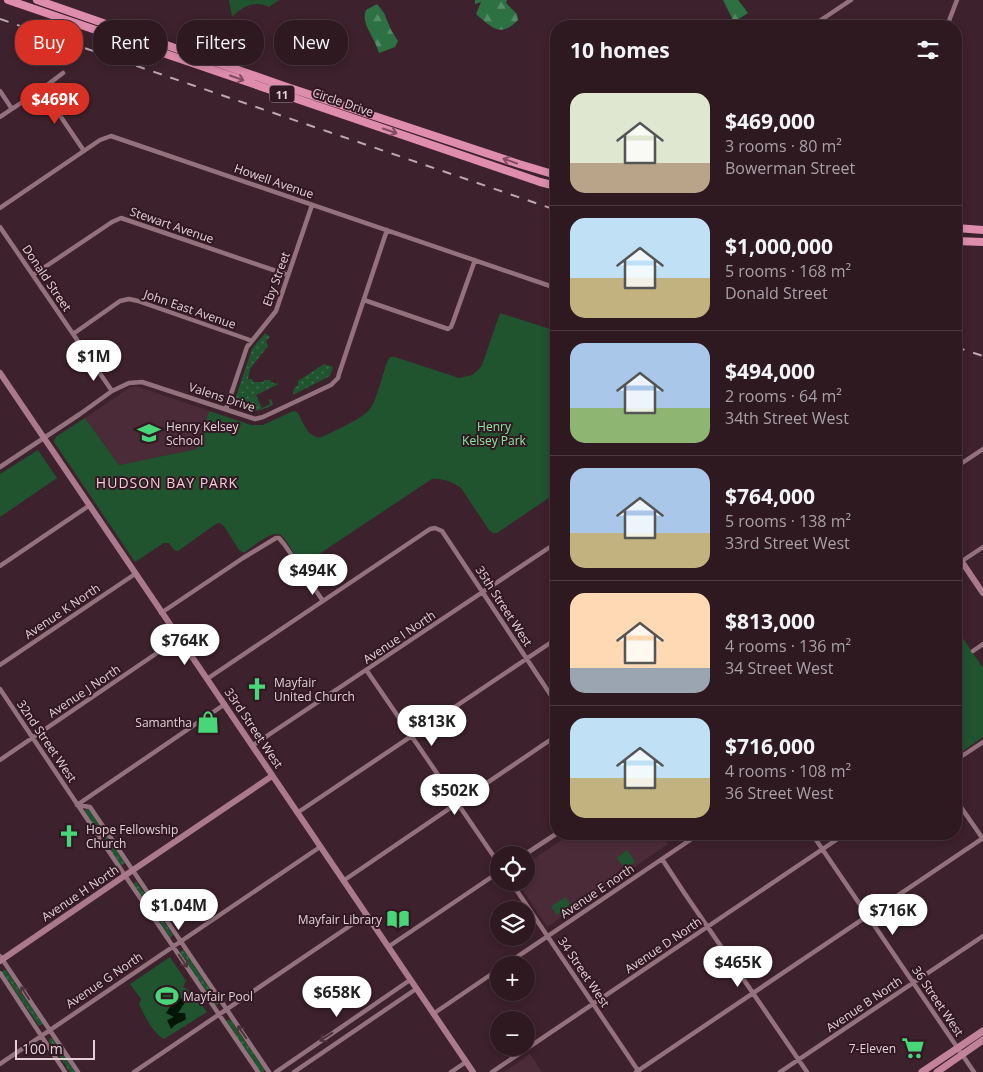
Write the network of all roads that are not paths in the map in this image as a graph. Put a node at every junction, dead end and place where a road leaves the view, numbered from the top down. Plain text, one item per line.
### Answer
1 (8, 0) edge
2 (37, 0) edge
3 (851, 0) edge
4 (957, 0) edge
5 (821, 20) edge
6 (949, 20) edge
7 (63, 74) dead end
8 (42, 89) junction
9 (0, 91) edge
10 (12, 109) junction
11 (0, 117) edge
12 (84, 151) junction
13 (550, 173) edge
14 (550, 184) edge
15 (312, 205) junction
16 (0, 208) edge
17 (0, 227) edge
18 (962, 228) edge
19 (387, 230) junction
20 (983, 230) edge
21 (962, 241) edge
22 (983, 242) edge
23 (475, 260) junction
24 (33, 275) junction
25 (288, 275) junction
26 (550, 286) edge
27 (364, 300) junction
28 (73, 334) junction
29 (251, 341) junction
30 (0, 373) edge
31 (112, 391) junction
32 (226, 409) junction
33 (44, 438) junction
34 (983, 449) edge
35 (962, 463) edge
36 (0, 467) edge
37 (90, 505) junction
38 (550, 547) edge
39 (983, 547) edge
40 (962, 561) edge
41 (0, 566) edge
42 (962, 567) edge
43 (136, 574) junction
44 (482, 592) junction
45 (983, 593) edge
46 (323, 601) junction
47 (161, 613) junction
48 (179, 638) junction
49 (550, 643) edge
50 (983, 644) edge
51 (973, 651) dead end
52 (527, 659) junction
53 (0, 665) edge
54 (367, 671) junction
55 (207, 678) junction
56 (0, 689) edge
57 (550, 694) edge
58 (224, 704) junction
59 (412, 736) junction
60 (33, 738) junction
61 (550, 740) edge
62 (983, 742) edge
63 (252, 746) junction
64 (962, 756) edge
65 (0, 760) edge
66 (272, 776) junction
67 (457, 802) junction
68 (77, 805) junction
69 (962, 808) edge
70 (297, 813) junction
71 (550, 838) edge
72 (983, 838) edge
73 (690, 840) edge
74 (816, 840) edge
75 (836, 840) edge
76 (320, 847) junction
77 (535, 848) edge
78 (822, 849) junction
79 (490, 851) edge
80 (662, 859) junction
81 (133, 870) junction
82 (125, 876) junction
83 (490, 878) edge
84 (343, 881) junction
85 (517, 891) edge
86 (366, 915) junction
87 (868, 915) junction
88 (708, 926) junction
89 (548, 936) junction
90 (983, 936) edge
91 (181, 941) junction
92 (173, 946) junction
93 (388, 947) junction
94 (518, 956) edge
95 (1, 959) edge
96 (0, 973) edge
97 (490, 975) edge
98 (410, 980) junction
99 (914, 983) junction
100 (416, 989) junction
101 (753, 993) junction
102 (593, 1004) junction
103 (227, 1009) junction
104 (219, 1014) junction
105 (433, 1014) junction
106 (49, 1030) junction
107 (983, 1031) edge
108 (42, 1035) junction
109 (983, 1040) edge
110 (960, 1051) junction
111 (798, 1060) junction
112 (466, 1062) junction
113 (0, 1064) edge
114 (638, 1071) edge
115 (65, 1072) edge
116 (78, 1072) edge
117 (134, 1072) edge
118 (258, 1072) edge
119 (270, 1072) edge
120 (276, 1072) edge
121 (294, 1072) edge
122 (451, 1072) edge
123 (473, 1072) edge
124 (492, 1072) edge
125 (780, 1072) edge
126 (807, 1072) edge
127 (922, 1072) edge
128 (937, 1072) edge
129 (974, 1072) edge

1 -> 14 highway, Circle Drive / 11
13 -> 2 highway, Circle Drive / 11
3 - 5 street
4 - 6 street
7 - 8 street
8 - 10 street
8 - 12 street
9 - 10 street
10 - 11 street
12 - 15 street, Howell Avenue
12 - 16 street, Howell Avenue
15 - 19 street, Howell Avenue
15 - 25 street, Eby Street
17 - 24 street, Donald Street
18 - 20 highway
19 - 23 street, Howell Avenue
19 - 27 street, Valens Drive
21 - 22 highway
23 - 26 street, Howell Avenue
23 - 27 street
24 - 25 street, Stewart Avenue
24 - 28 street, Donald Street
25 - 29 street, Eby Street
27 - 32 street, Valens Drive
28 - 29 street, John East Avenue
28 - 31 street, Donald Street
29 - 32 street, Eby Street
30 - 33 main road, 33rd Street West
31 - 32 street, Valens Drive
31 - 33 street, Valens Drive
33 - 36 street, Valens Drive
33 - 37 main road, 33rd Street West
34 - 35 street
37 - 41 street
37 - 43 main road, 33rd Street West
38 - 44 street, Avenue I North
39 - 40 street
42 - 45 main road
43 - 47 main road, 33rd Street West
43 - 53 street, Avenue K North
44 - 46 street, 35th Street West
44 - 52 street, 35th Street West
44 - 54 street, Avenue I North
46 - 47 street
46 - 55 street
47 - 48 main road, 33rd Street West
48 - 55 main road, 33rd Street West
48 - 60 street, Avenue J North
49 - 52 street
50 - 51 street
52 - 57 street, 35th Street West
52 - 59 street
54 - 59 street
54 - 63 street, Avenue I North
55 - 58 main road, 33rd Street West
56 - 60 street, 32nd Street West
58 - 63 main road, 33rd Street West
58 - 68 street
59 - 67 street
59 - 70 street
60 - 65 street, Avenue J North
60 - 68 street, 32nd Street West
61 - 67 street
62 - 64 street
63 - 66 main road, 33rd Street West
66 - 70 main road, 33rd Street West
66 - 81 main road, Avenue H North
67 - 79 street
67 - 84 street
68 - 81 street, 32nd Street West
68 - 82 street, 32nd Street West
69 - 72 street
70 - 76 main road, 33rd Street West
71 - 77 street
72 - 87 street
73 - 80 street, Avenue E north
74 - 78 street, 36 Street West
75 - 78 street, Avenue D North
76 - 84 main road, 33rd Street West
76 - 91 street, Avenue G North
78 - 87 street, 36 Street West
78 - 88 street, Avenue D North
80 - 88 street
80 - 89 street, Avenue E north
81 - 82 main road, Avenue H North
81 - 91 street, 32nd Street West
82 - 92 street, 32nd Street West
82 - 95 main road, Avenue H North
83 - 93 street
84 - 86 main road, 33rd Street West
85 - 89 street, 34 Street West
86 - 93 main road, 33rd Street West
86 - 103 street
87 - 99 street, 36 Street West
87 - 101 street
88 - 101 street
88 - 102 street, Avenue D North
89 - 94 street, Avenue E north
89 - 102 street, 34 Street West
90 - 99 street, Avenue B North
91 - 92 street, Avenue G North
91 - 103 street, 32nd Street West
92 -> 104 street, 32nd Street West
92 - 106 street, Avenue G North
93 - 98 main road, 33rd Street West
106 -> 95 street
96 - 108 street
97 - 105 street
98 - 100 main road, 33rd Street West
98 -> 120 street
99 - 110 street, 36 Street West
99 - 111 street, Avenue B North
100 - 105 main road, 33rd Street West
100 - 121 street
101 - 111 street
101 - 114 street
102 - 114 street, 34 Street West
102 - 124 street, Avenue D North
103 - 104 street
119 -> 103 street, 32nd Street West
104 - 117 street
104 - 118 street, 32nd Street West
105 - 112 main road, 33rd Street West
106 - 108 street, Avenue G North
106 - 116 street
107 - 110 main road
108 - 113 street, Avenue G North
108 - 115 street
109 - 110 main road
110 - 127 main road
110 - 128 main road
110 - 129 street, 36 Street West
111 - 125 street, Avenue B North
111 - 126 street
112 - 122 street
112 - 123 main road, 33rd Street West

